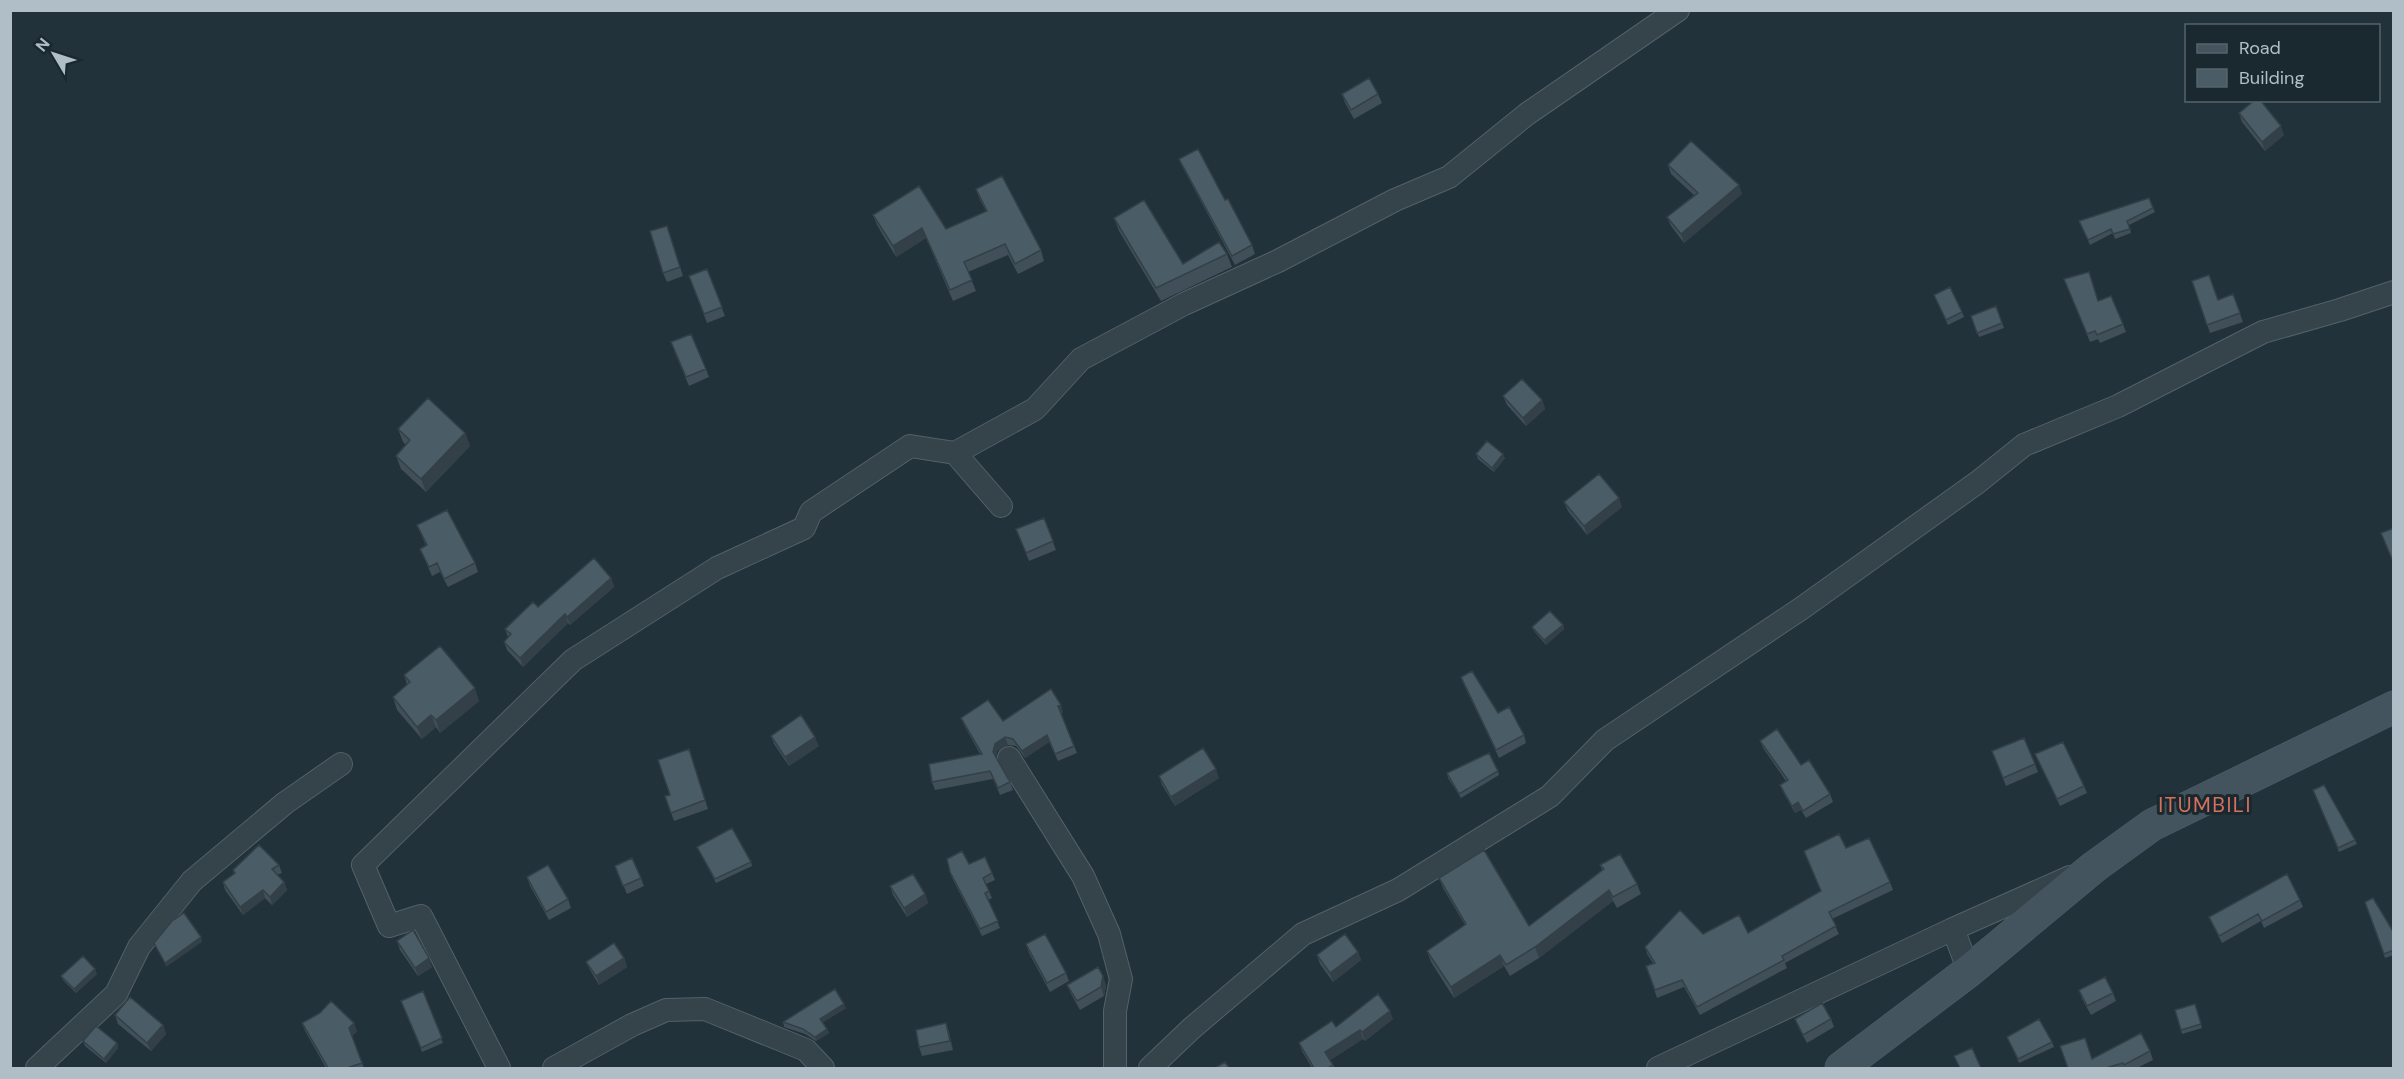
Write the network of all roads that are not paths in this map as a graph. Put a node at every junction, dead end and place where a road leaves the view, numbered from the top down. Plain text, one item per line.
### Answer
1 (1678, 10) edge
2 (2394, 292) edge
3 (954, 453) junction
4 (1001, 506) dead end
5 (2394, 707) edge
6 (1009, 758) dead end
7 (341, 764) dead end
8 (2094, 867) junction
9 (1953, 928) junction
10 (1969, 971) junction
11 (37, 1068) edge
12 (499, 1068) edge
13 (554, 1068) edge
14 (823, 1068) edge
15 (1115, 1068) edge
16 (1150, 1068) edge
17 (1658, 1068) edge
18 (1841, 1068) edge

1 - 3 street
2 - 16 street
3 - 4 street
3 - 12 street
5 - 8 main road
6 - 15 street
7 - 11 street
8 - 9 street
8 - 10 main road
9 - 10 street
9 - 17 street
10 - 18 main road
13 - 14 street

